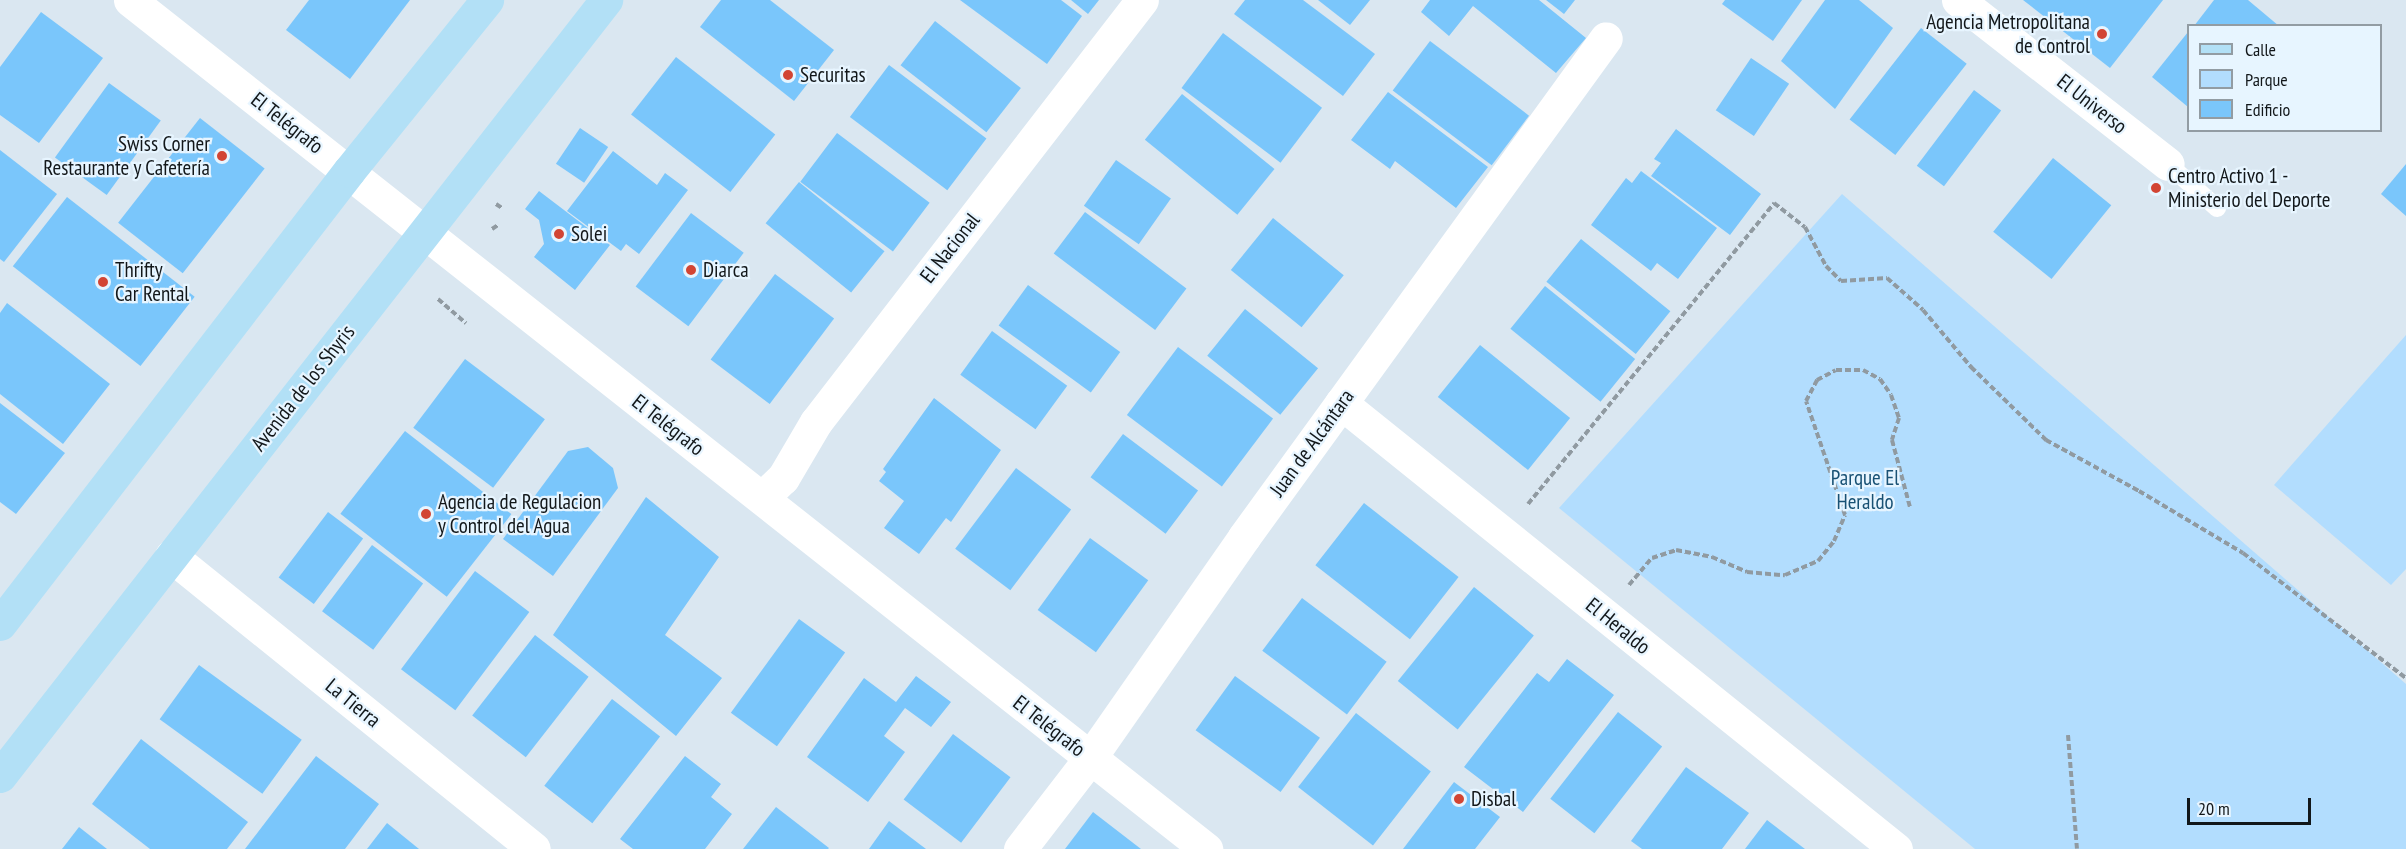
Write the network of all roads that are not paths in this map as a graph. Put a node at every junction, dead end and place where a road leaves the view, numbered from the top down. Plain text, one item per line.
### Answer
1 (130, 0) edge
2 (487, 0) edge
3 (606, 0) edge
4 (1142, 0) edge
5 (1958, 0) edge
6 (1606, 38) dead end
7 (2168, 164) joint
8 (349, 171) junction
9 (2217, 208) dead end
10 (424, 233) junction
11 (1341, 403) junction
12 (762, 498) junction
13 (171, 556) junction
14 (0, 624) edge
15 (1090, 758) junction
16 (0, 776) edge
17 (534, 849) edge
18 (1020, 849) edge
19 (1206, 849) edge
20 (1896, 849) edge

1 - 8 street, El Telégrafo
2 - 8 main road
3 - 10 main road, Avenida de los Shyris
4 - 12 street, El Nacional
5 - 7 street, El Universo
6 - 11 street, Juan de Alcántara
7 - 9 lane
8 - 10 street, El Telégrafo
8 - 14 main road
10 - 12 street, El Telégrafo
10 - 13 main road, Avenida de los Shyris
11 - 15 street, Juan de Alcántara
11 - 20 street, El Heraldo
12 - 15 street, El Telégrafo
13 - 16 main road, Avenida de los Shyris
13 - 17 street, La Tierra
15 - 18 street, Juan de Alcántara
15 - 19 street, El Telégrafo

